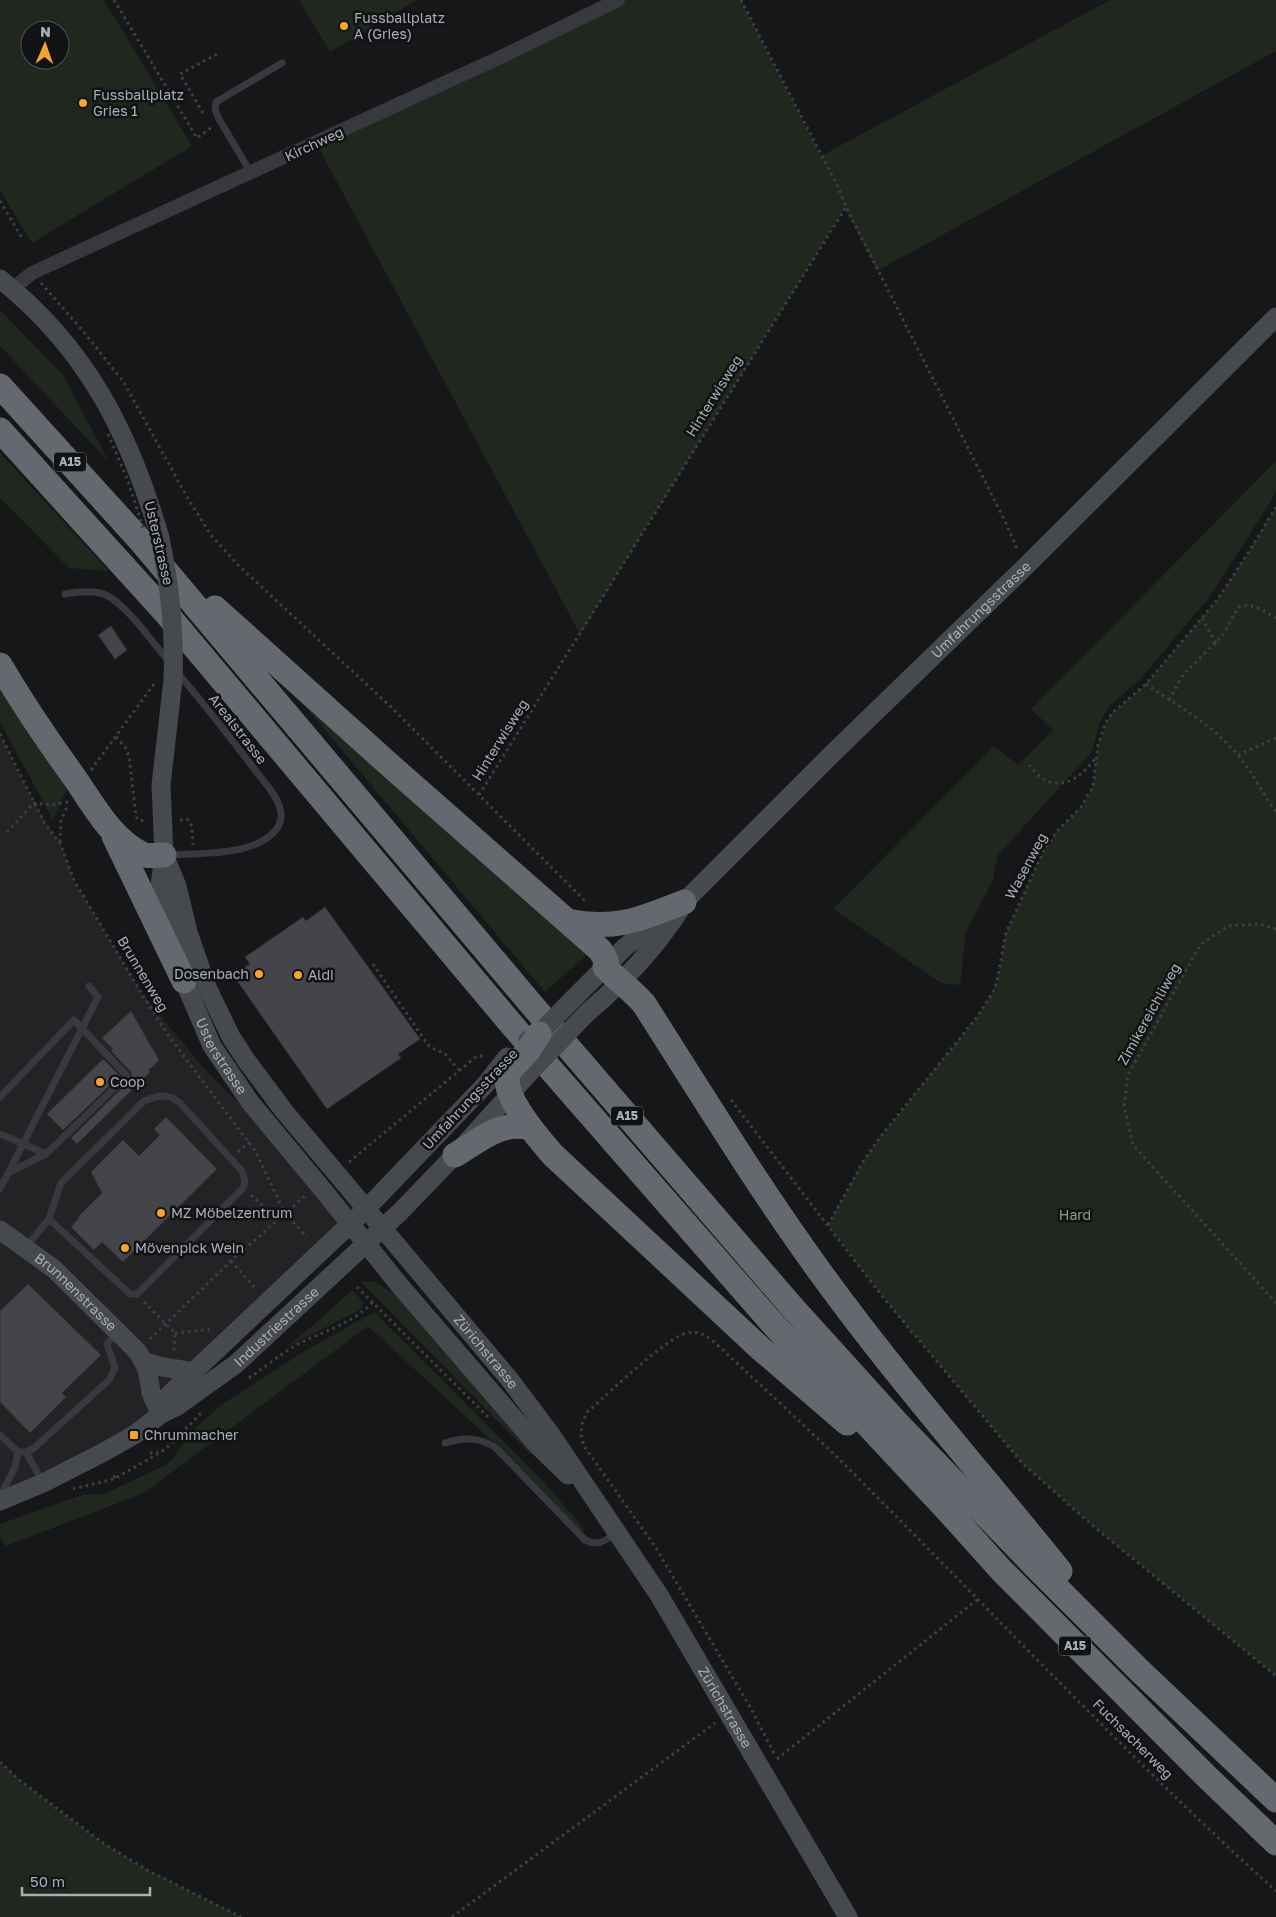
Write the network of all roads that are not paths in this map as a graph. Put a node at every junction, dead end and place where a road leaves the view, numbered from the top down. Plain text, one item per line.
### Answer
1 (618, 0) edge
2 (282, 63) dead end
3 (251, 173) junction
4 (6, 284) edge
5 (1276, 316) edge
6 (0, 386) edge
7 (0, 430) edge
8 (139, 539) junction
9 (65, 594) dead end
10 (0, 666) edge
11 (111, 829) junction
12 (164, 855) junction
13 (684, 902) junction
14 (568, 921) junction
15 (613, 975) junction
16 (184, 981) junction
17 (89, 986) dead end
18 (82, 1028) junction
19 (539, 1034) joint
20 (510, 1069) junction
21 (0, 1097) edge
22 (530, 1128) junction
23 (0, 1134) edge
24 (23, 1144) junction
25 (46, 1154) junction
26 (455, 1155) junction
27 (10, 1172) junction
28 (0, 1189) edge
29 (366, 1209) junction
30 (49, 1219) junction
31 (350, 1224) junction
32 (382, 1229) junction
33 (0, 1230) edge
34 (366, 1244) junction
35 (26, 1247) junction
36 (117, 1332) junction
37 (140, 1357) junction
38 (195, 1372) junction
39 (161, 1414) junction
40 (0, 1436) edge
41 (445, 1443) dead end
42 (18, 1452) junction
43 (26, 1452) junction
44 (43, 1483) junction
45 (0, 1499) edge
46 (595, 1502) junction
47 (949, 1512) junction
48 (616, 1531) junction
49 (1140, 1671) junction
50 (1276, 1800) edge
51 (1276, 1842) edge
52 (848, 1917) edge

1 - 3 street, Kirchweg
2 - 3 lane
3 - 4 street, Kirchweg
4 - 12 main road, Usterstrasse, bridge
5 - 13 main road, Umfahrungsstrasse
6 - 8 highway, A15
7 - 47 highway, A15
8 - 14 highway
8 - 49 highway, A15
9 - 12 lane, Arealstrasse
10 - 11 highway
11 - 12 highway
11 - 16 highway
12 - 16 main road, Usterstrasse
12 - 29 main road, Usterstrasse
13 - 14 highway
13 - 15 main road, Umfahrungsstrasse
14 - 15 highway
15 - 19 main road, Umfahrungsstrasse, bridge
15 - 20 main road, Umfahrungsstrasse, bridge
15 - 49 highway
16 - 31 main road, Usterstrasse
17 - 18 lane
18 - 21 lane
18 - 24 lane
18 - 25 lane
19 - 20 highway, bridge
20 - 22 highway
20 - 26 main road, Umfahrungsstrasse
20 - 29 main road, Umfahrungsstrasse
22 - 26 highway
22 - 47 highway
23 - 24 lane
24 - 25 lane
24 - 27 lane
25 - 27 lane
26 - 32 main road, Umfahrungsstrasse
27 - 28 lane
29 - 31 main road, Umfahrungsstrasse
29 - 32 main road, Zürichstrasse
30 - 30 lane
30 - 35 lane
31 - 34 main road, Zürichstrasse
31 - 38 main road, Industriestrasse
32 - 34 main road, Industriestrasse
32 - 46 main road, Zürichstrasse
33 - 35 main road, Brunnenstrasse
34 - 39 main road, Industriestrasse
34 - 46 main road, Zürichstrasse
35 - 36 main road, Brunnenstrasse
36 - 37 main road, Brunnenstrasse
36 - 43 lane
37 - 38 main road
37 - 39 main road, Brunnenstrasse
38 - 39 main road, Industriestrasse
39 - 44 main road, Industriestrasse
40 - 42 lane
41 - 48 lane
42 - 43 lane
42 - 45 lane
43 - 44 lane
44 - 45 main road, Industriestrasse
46 - 48 main road, Zürichstrasse
47 - 51 highway, A15
48 - 52 main road, Zürichstrasse
49 - 50 highway, A15

